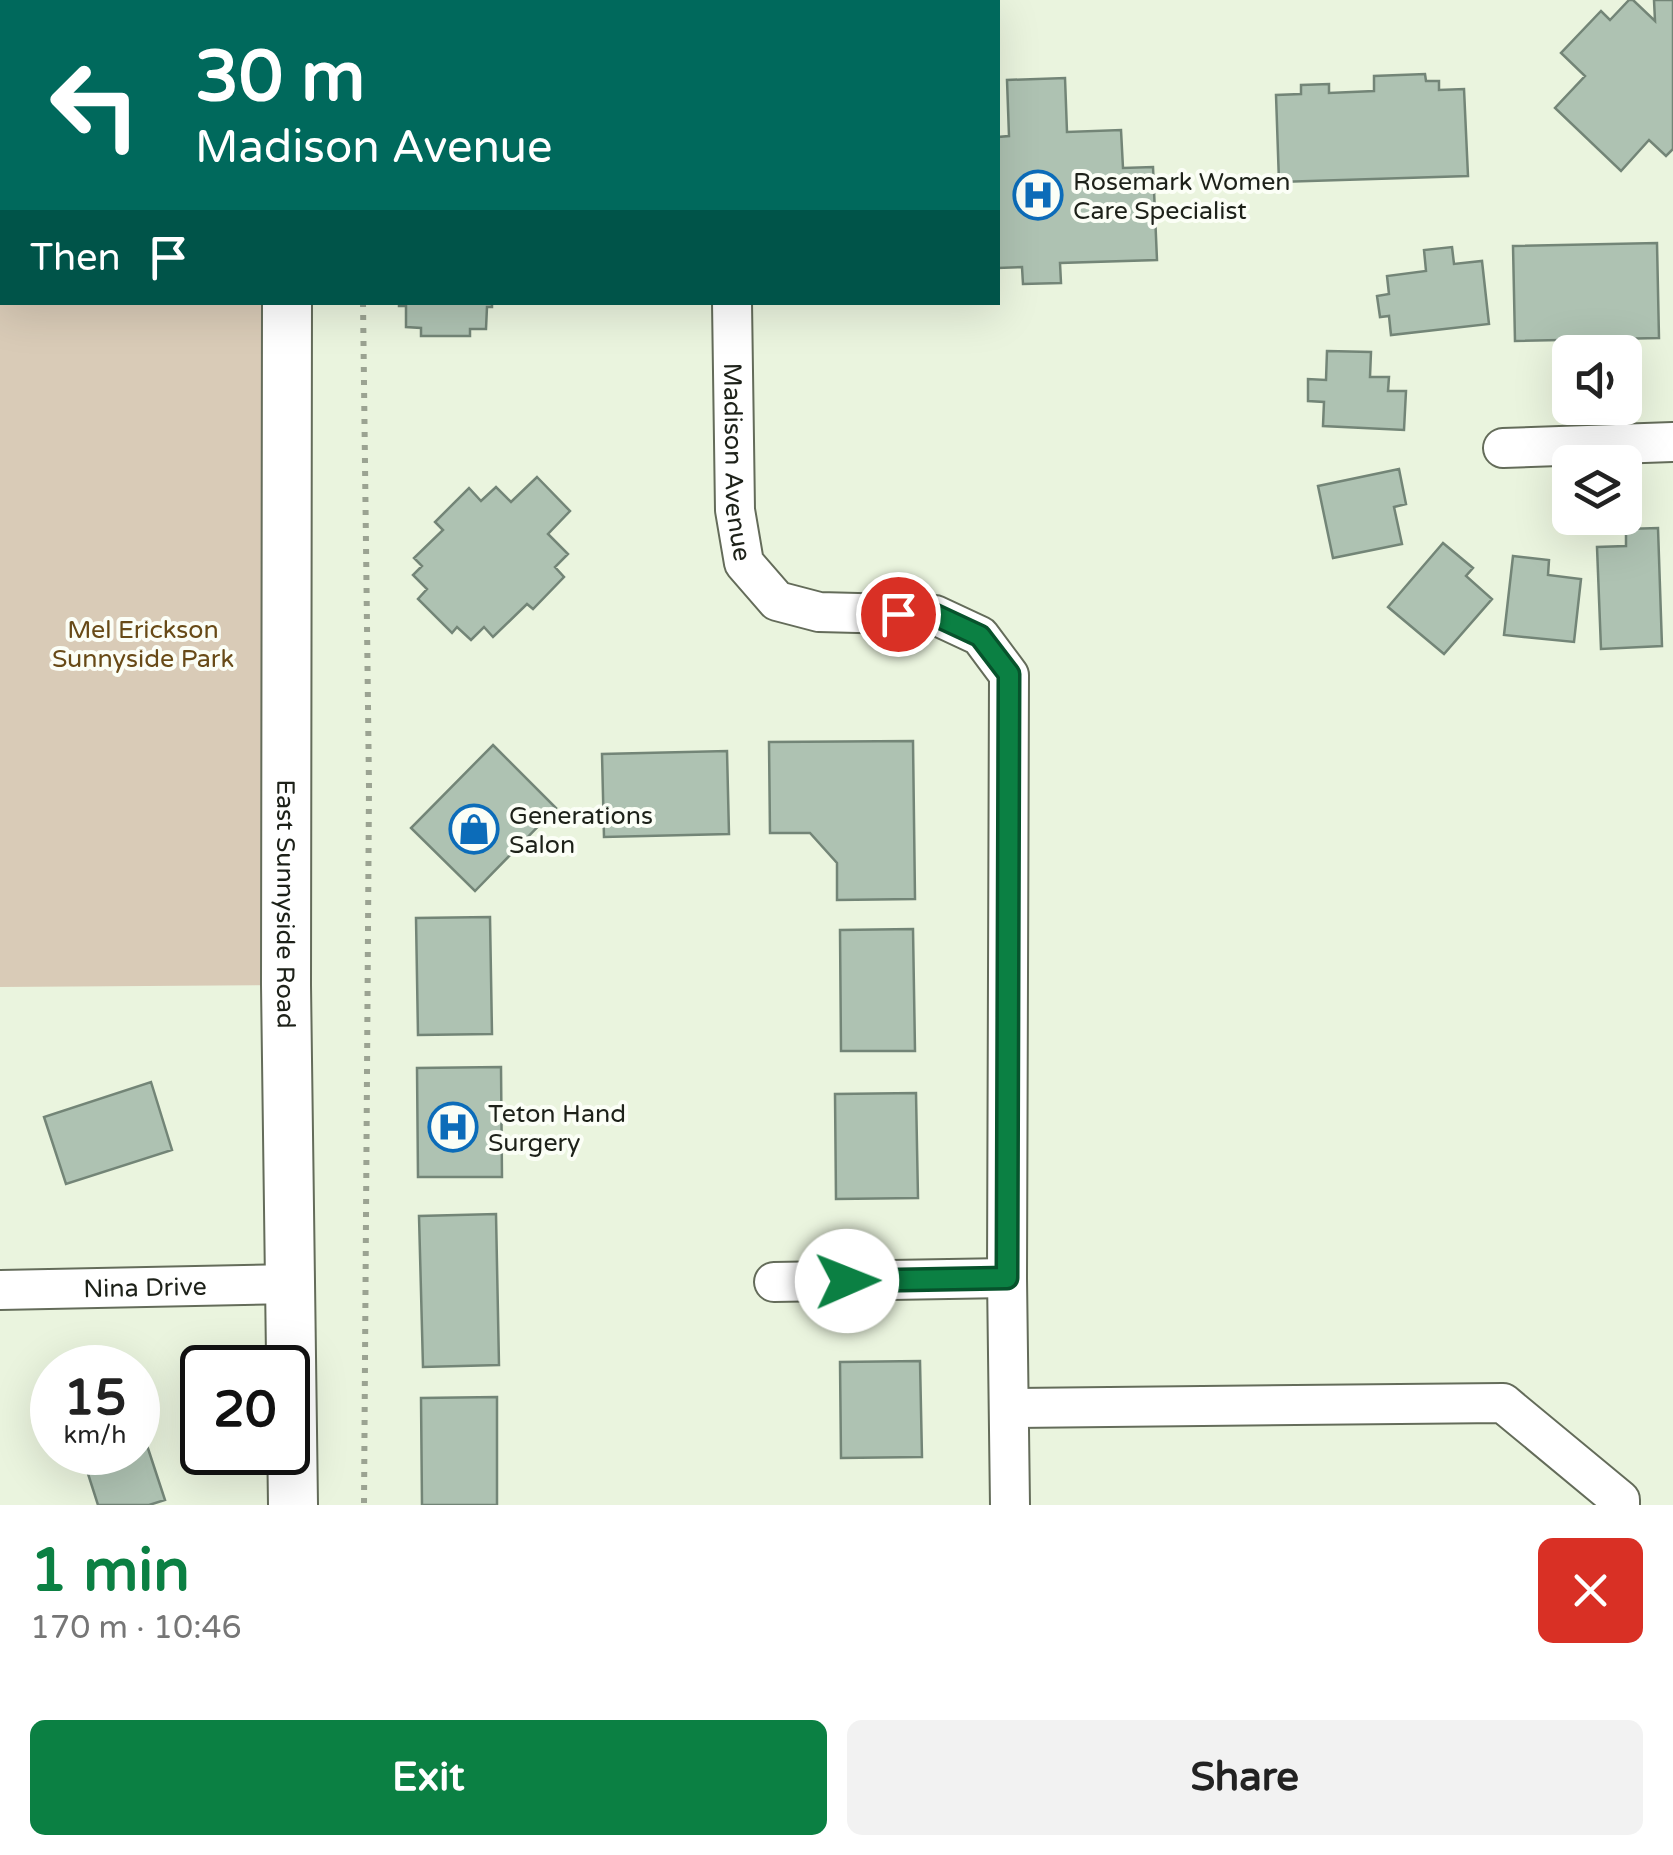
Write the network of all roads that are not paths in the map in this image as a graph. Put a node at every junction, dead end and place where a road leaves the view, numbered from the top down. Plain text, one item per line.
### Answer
1 (287, 305) edge
2 (732, 305) edge
3 (1673, 442) edge
4 (1503, 448) dead end
5 (1007, 1278) junction
6 (774, 1282) dead end
7 (292, 1284) junction
8 (0, 1290) edge
9 (1009, 1408) junction
10 (293, 1505) edge
11 (1010, 1505) edge
12 (1620, 1505) edge

1 - 7 main road, East Sunnyside Road
2 - 5 street, Madison Avenue
3 - 4 street
5 - 6 street
5 - 9 street, Madison Avenue
7 - 8 street, Nina Drive
7 - 10 main road, East Sunnyside Road
9 - 11 street, Madison Avenue
9 - 12 street

